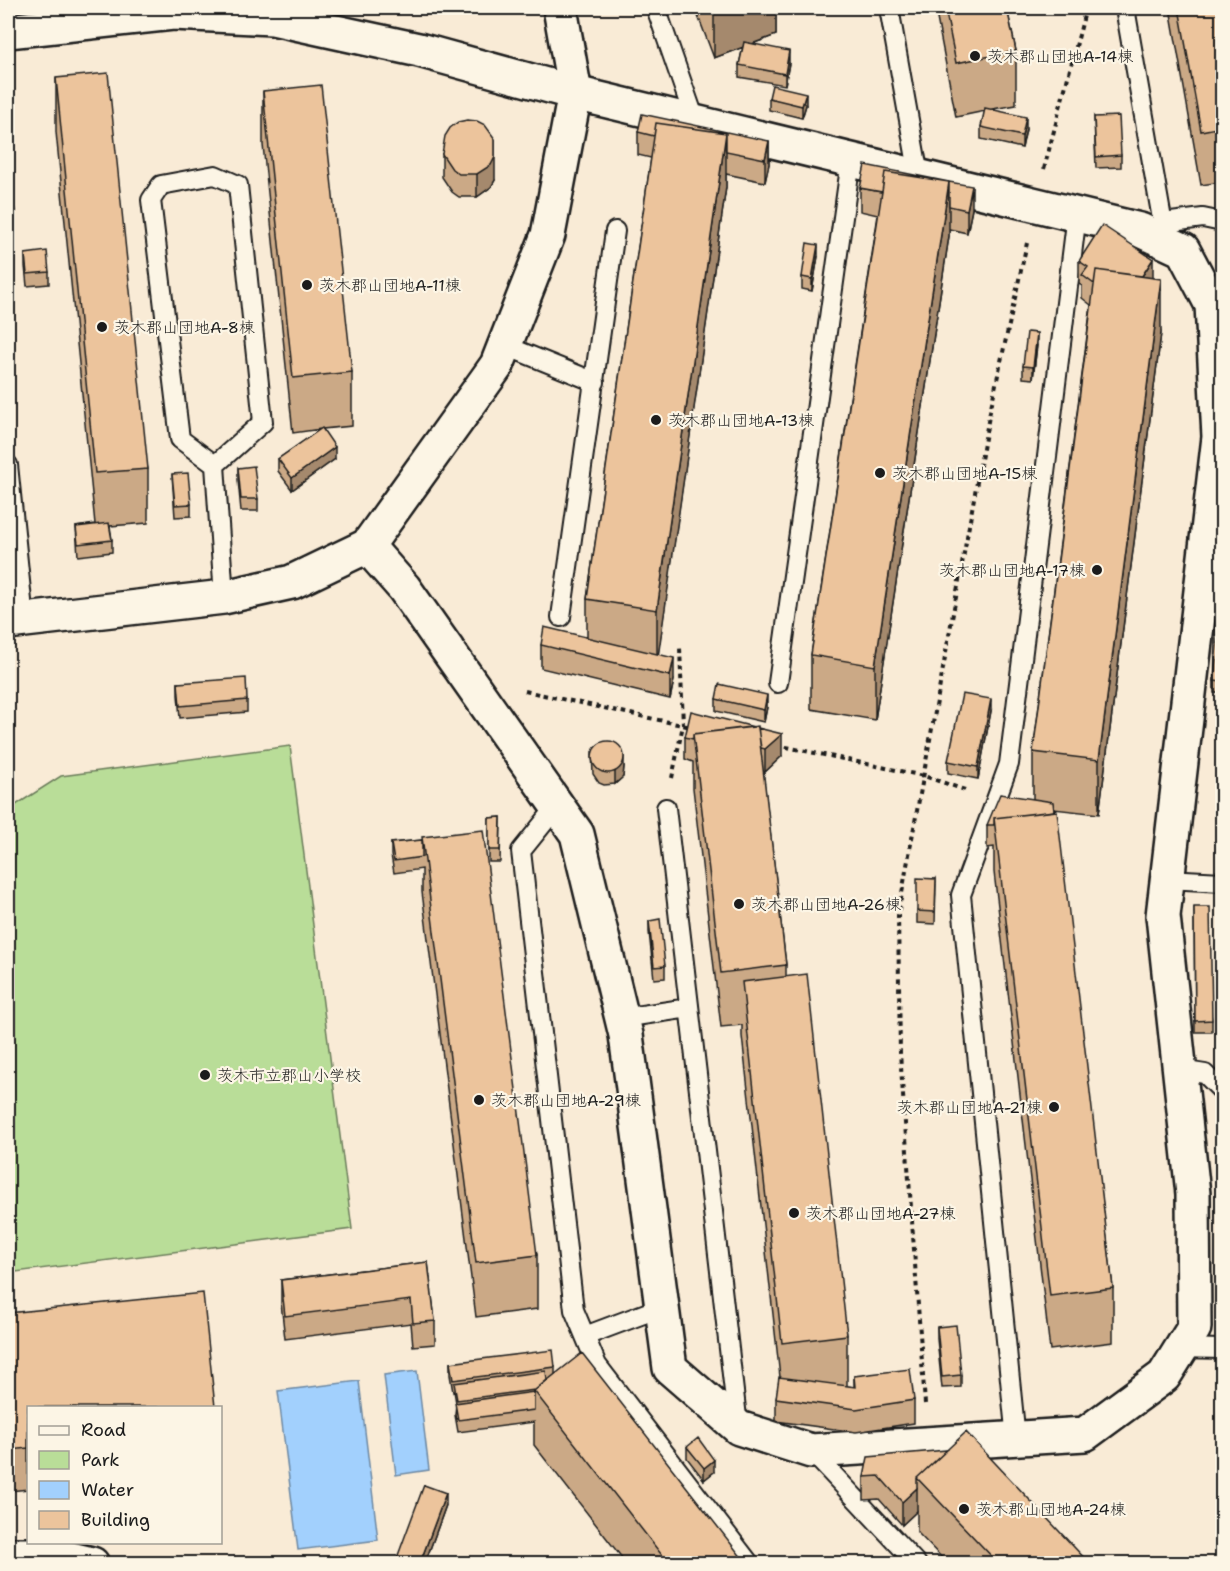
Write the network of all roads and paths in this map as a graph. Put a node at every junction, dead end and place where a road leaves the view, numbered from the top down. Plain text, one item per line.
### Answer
1 (560, 8) edge
2 (656, 8) edge
3 (889, 8) edge
4 (1086, 8) edge
5 (1125, 8) edge
6 (173, 10) edge
7 (8, 31) edge
8 (575, 93) junction
9 (696, 123) junction
10 (851, 160) junction
11 (919, 176) junction
12 (1035, 204) junction
13 (1077, 214) junction
14 (1222, 222) edge
15 (615, 231) dead end
16 (1164, 232) junction
17 (1217, 306) edge
18 (504, 345) junction
19 (595, 382) junction
20 (8, 465) edge
21 (215, 465) junction
22 (367, 546) junction
23 (224, 597) junction
24 (561, 617) dead end
25 (16, 621) edge
26 (680, 648) dead end
27 (468, 679) junction
28 (778, 683) dead end
29 (683, 725) junction
30 (695, 728) edge
31 (775, 744) edge
32 (924, 776) junction
33 (996, 800) junction
34 (558, 806) junction
35 (666, 808) joint
36 (1167, 879) junction
37 (1222, 882) edge
38 (689, 1008) junction
39 (622, 1018) junction
40 (1180, 1070) junction
41 (1222, 1090) edge
42 (662, 1307) junction
43 (585, 1336) junction
44 (1181, 1348) junction
45 (1222, 1349) edge
46 (739, 1428) junction
47 (1016, 1439) junction
48 (928, 1444) junction
49 (811, 1451) junction
50 (8, 1555) edge
51 (92, 1563) edge
52 (750, 1563) edge
53 (917, 1563) edge

1 - 8 street
2 - 9 lane
3 - 11 lane
4 - 12 path
5 - 16 lane
6 - 7 street
6 - 8 street
8 - 9 street
8 - 18 street
9 - 10 street
10 - 11 street
10 - 28 lane
11 - 12 street
12 - 13 street
12 - 32 path
13 - 16 street
13 - 33 lane
14 - 16 lane
15 - 19 lane
16 - 17 street
17 - 36 street
18 - 19 lane
18 - 22 street
19 - 24 lane
20 - 25 lane
21 - 21 lane
21 - 23 lane
22 - 23 street
22 - 27 street
23 - 25 street
26 - 29 path
27 - 29 path
27 - 34 street
29 - 30 path
29 - 35 path
31 - 32 path
32 - 33 path
32 - 48 path
33 - 47 lane
34 - 39 street
34 - 43 lane
35 - 38 lane
36 - 37 lane
36 - 40 street
38 - 39 lane
38 - 46 lane
39 - 42 street
40 - 41 lane
40 - 44 street
42 - 43 lane
42 - 46 street
43 - 52 lane
44 - 45 lane
44 - 47 street
46 - 49 street
47 - 48 street
48 - 49 street
49 - 53 lane
50 - 51 street

